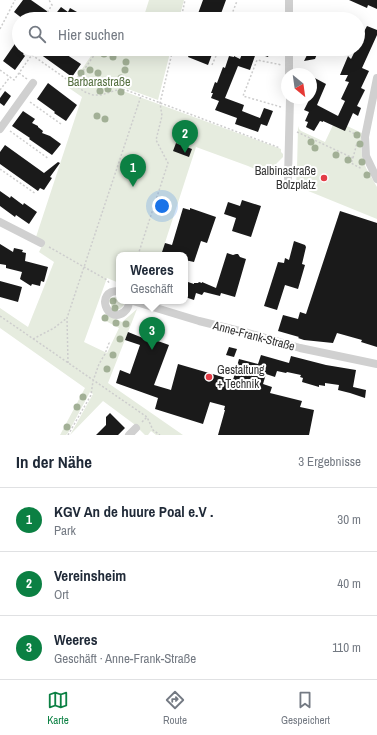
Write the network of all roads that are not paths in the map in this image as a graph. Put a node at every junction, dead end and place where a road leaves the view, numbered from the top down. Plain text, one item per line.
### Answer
1 (290, 0) edge
2 (289, 12) edge
3 (289, 56) edge
4 (289, 68) edge
5 (377, 78) edge
6 (33, 83) dead end
7 (290, 104) edge
8 (1, 127) edge
9 (375, 177) edge
10 (288, 178) dead end
11 (0, 222) edge
12 (41, 243) road end
13 (116, 291) edge
14 (128, 304) edge
15 (143, 304) edge
16 (377, 364) edge
17 (136, 428) dead end
18 (130, 435) edge

1 - 2 street
3 - 4 street
5 - 9 street
6 - 8 street
7 - 10 street
11 - 12 street
13 - 14 street
15 - 16 street, Anne-Frank-Straße
17 - 18 street

